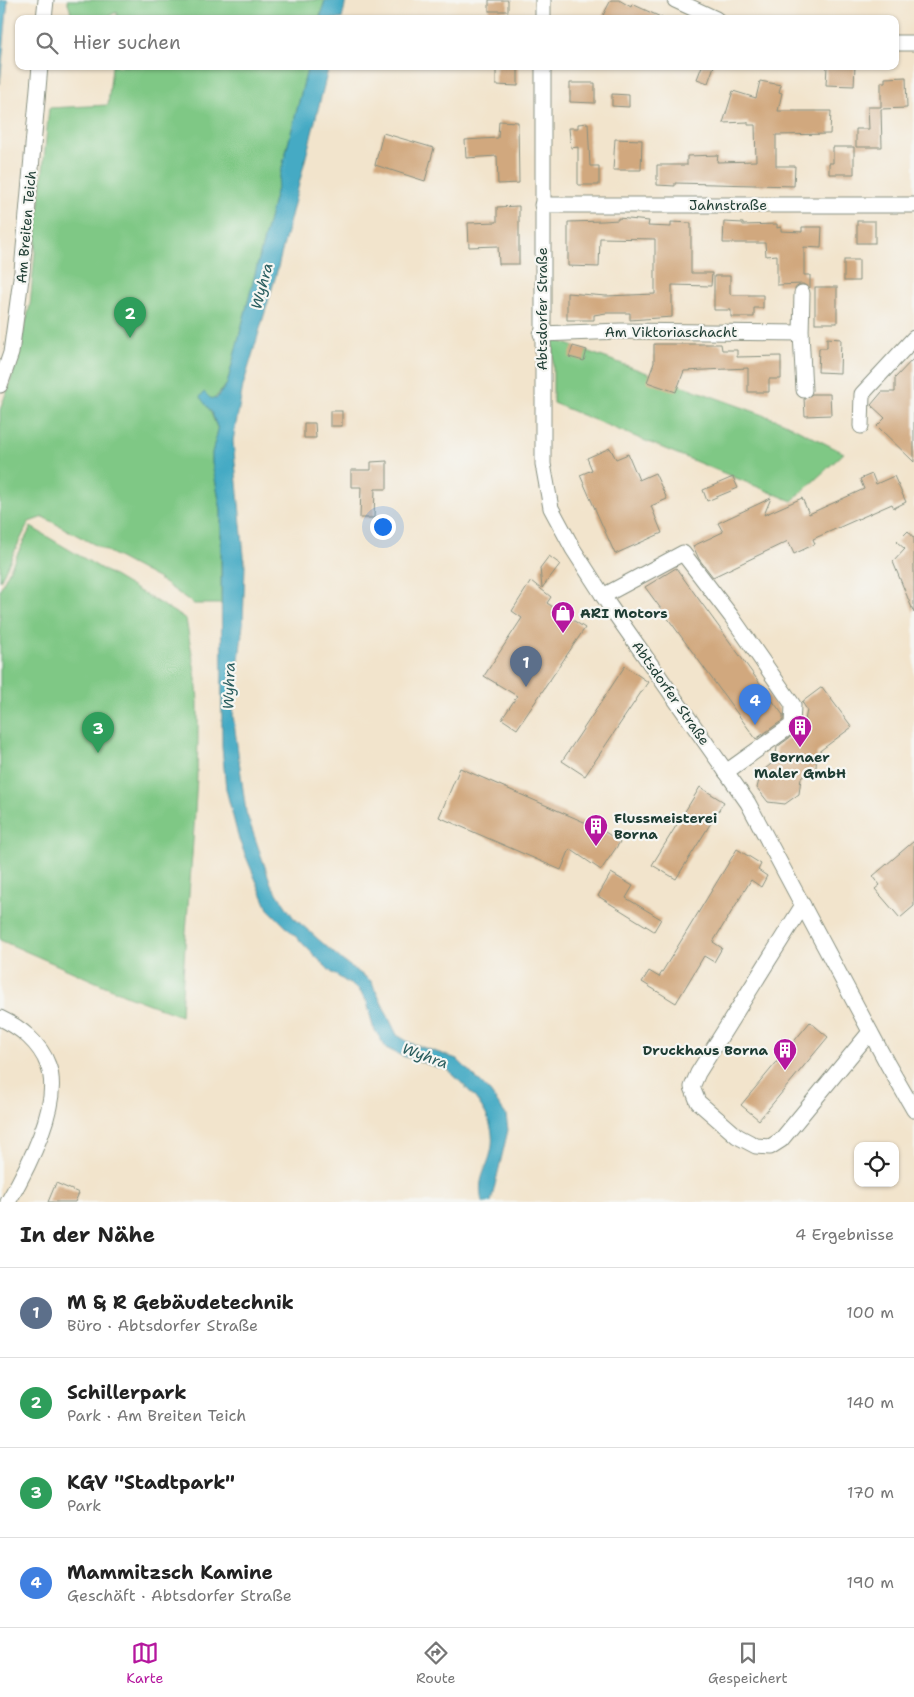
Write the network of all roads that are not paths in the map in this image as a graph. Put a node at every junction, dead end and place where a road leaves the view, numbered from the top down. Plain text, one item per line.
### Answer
1 (46, 0) edge
2 (543, 0) edge
3 (675, 0) edge
4 (44, 15) edge
5 (543, 15) edge
6 (707, 15) edge
7 (899, 43) edge
8 (914, 43) edge
9 (40, 70) edge
10 (542, 70) edge
11 (542, 205) junction
12 (914, 205) edge
13 (802, 293) dead end
14 (801, 333) junction
15 (541, 334) junction
16 (914, 338) edge
17 (0, 385) edge
18 (804, 390) dead end
19 (861, 426) dead end
20 (604, 596) junction
21 (726, 772) junction
22 (802, 905) junction
23 (0, 1018) edge
24 (870, 1032) junction
25 (914, 1110) edge
26 (8, 1202) edge

1 - 4 street
2 - 5 street
3 - 6 street
7 - 8 street
9 - 17 street, Am Breiten Teich
10 - 11 street, Abtsdorfer Straße
11 - 12 street, Jahnstraße
11 - 15 street, Abtsdorfer Straße
13 - 14 street
14 - 15 street, Am Viktoriaschacht
14 - 18 street
15 - 20 street, Abtsdorfer Straße
16 - 19 street
20 - 21 street, Abtsdorfer Straße
20 - 21 street
21 - 22 street, Abtsdorfer Straße
22 - 24 street, Abtsdorfer Straße
22 - 24 street
23 - 26 street
24 - 25 street, Abtsdorfer Straße

